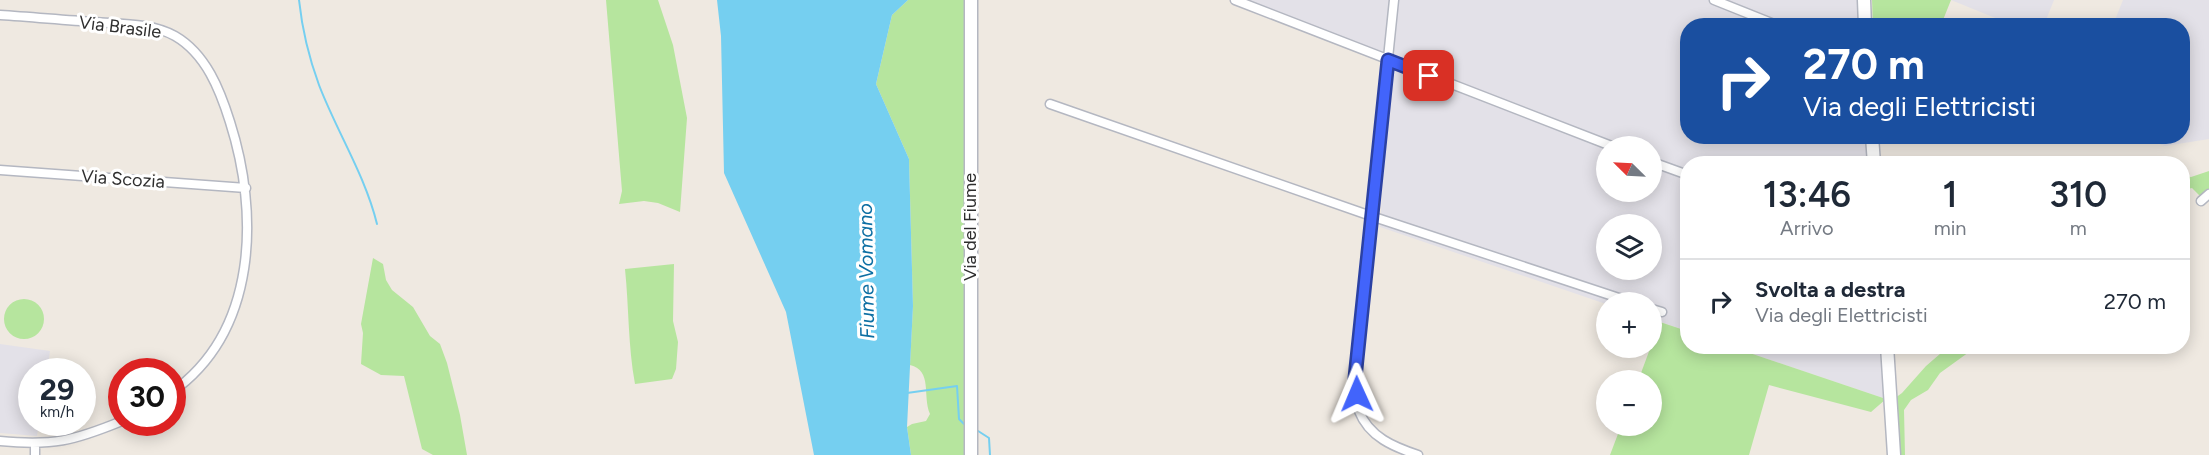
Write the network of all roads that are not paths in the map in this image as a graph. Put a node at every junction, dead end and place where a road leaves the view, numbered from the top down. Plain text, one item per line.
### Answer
1 (971, 0) edge
2 (1235, 0) edge
3 (1394, 0) edge
4 (1714, 0) edge
5 (1864, 0) edge
6 (0, 15) edge
7 (1759, 18) edge
8 (1865, 18) edge
9 (1388, 60) junction
10 (1050, 104) dead end
11 (1596, 140) edge
12 (1662, 166) edge
13 (0, 170) edge
14 (1680, 173) edge
15 (246, 188) junction
16 (2209, 194) edge
17 (2201, 201) dead end
18 (1371, 216) junction
19 (1601, 292) edge
20 (1888, 354) edge
21 (186, 382) edge
22 (108, 426) edge
23 (0, 441) edge
24 (35, 444) junction
25 (35, 455) edge
26 (971, 455) edge
27 (1418, 455) edge
28 (1894, 455) edge

1 - 26 street, Via del Fiume
2 - 9 street
3 - 9 street
4 - 7 street
5 - 8 street
6 - 15 street, Via Brasile
9 - 11 street
9 - 18 street
10 - 18 street
12 - 14 street
13 - 15 street, Via Scozia
15 - 21 street, Via Brasile
16 - 17 street
18 - 19 street
18 - 27 street
20 - 28 street
22 - 24 street
23 - 24 street
24 - 25 street

